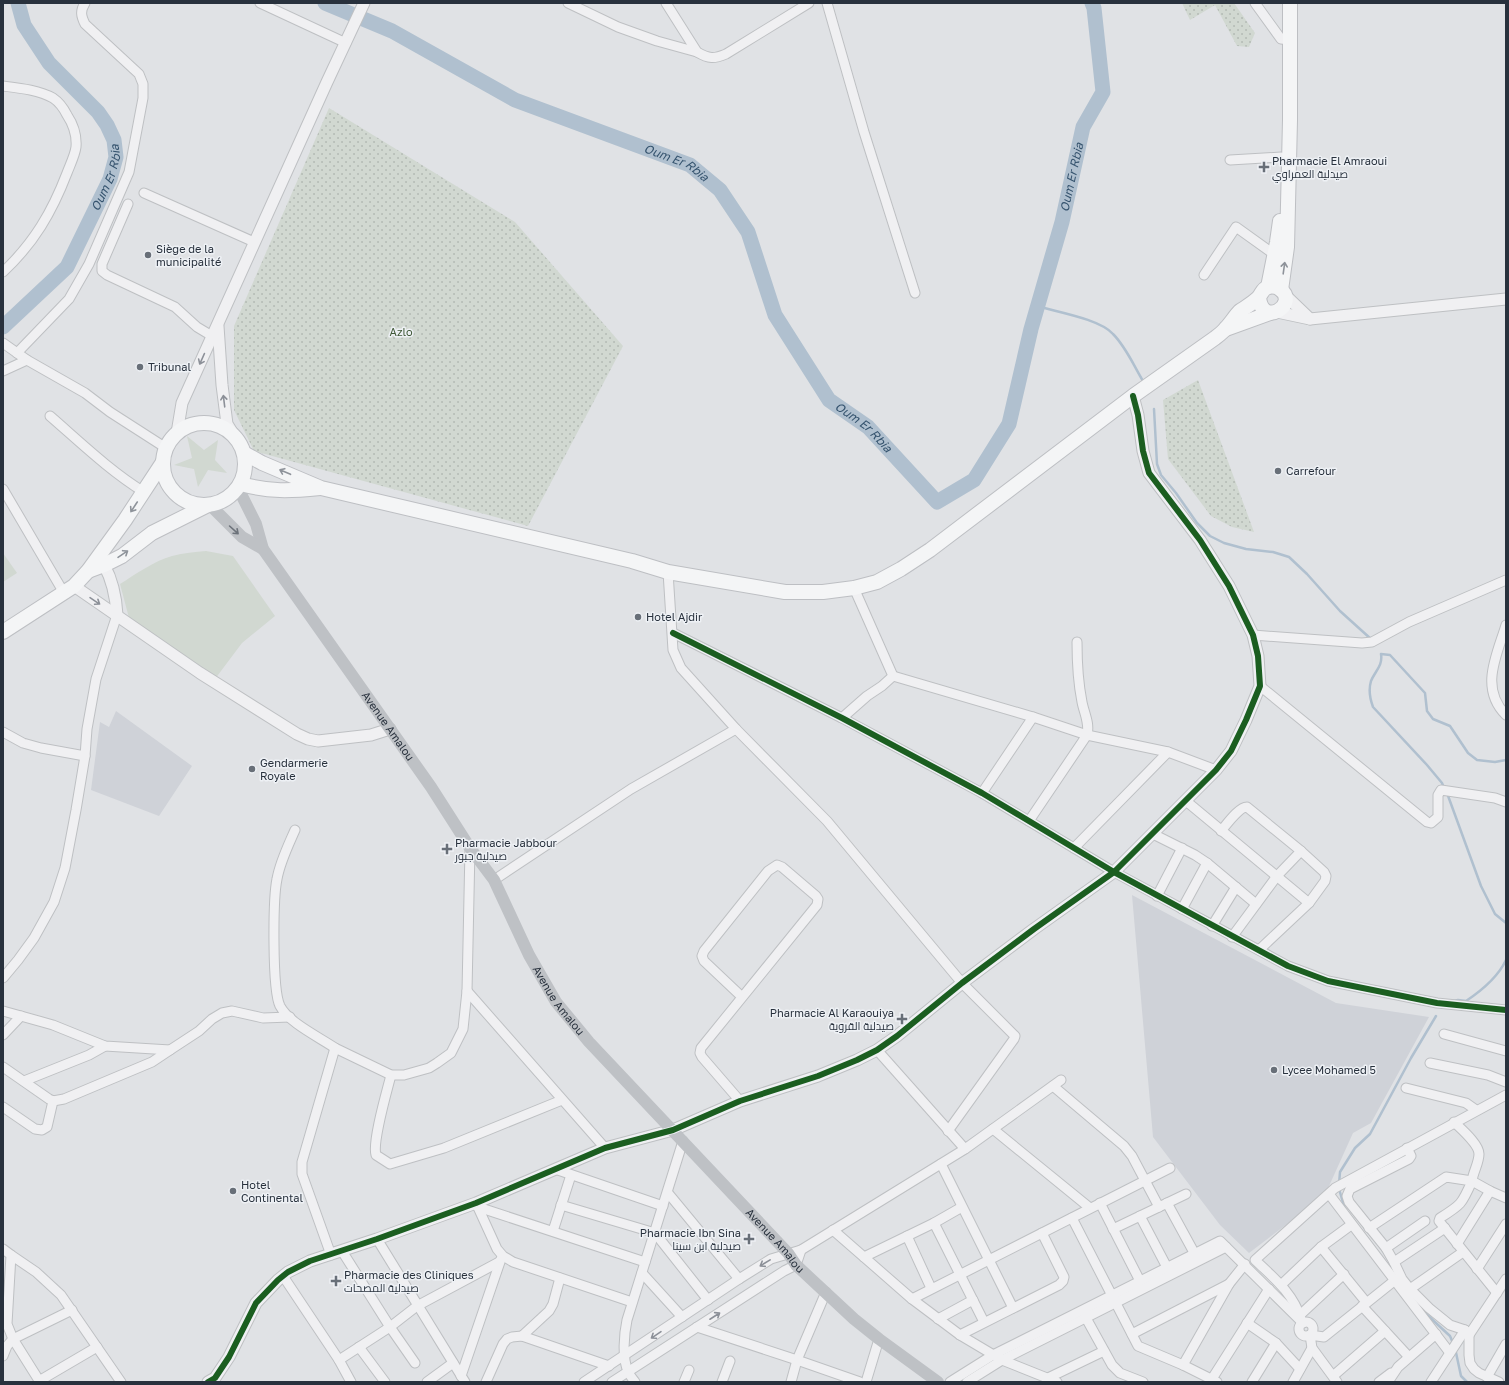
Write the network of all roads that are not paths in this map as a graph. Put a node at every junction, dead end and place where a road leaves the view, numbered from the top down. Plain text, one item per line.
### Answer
1 (85, 3) edge
2 (260, 3) edge
3 (364, 3) edge
4 (568, 3) edge
5 (666, 3) edge
6 (809, 3) edge
7 (827, 3) edge
8 (1255, 3) edge
9 (1286, 4) edge
10 (348, 39) junction
11 (1286, 39) junction
12 (697, 52) junction
13 (1286, 74) junction
14 (3, 86) edge
15 (1281, 157) junction
16 (1230, 160) dead end
17 (144, 193) dead end
18 (128, 204) dead end
19 (254, 242) junction
20 (1275, 255) junction
21 (3, 272) edge
22 (1204, 275) dead end
23 (915, 292) dead end
24 (1273, 292) junction
25 (1506, 299) edge
26 (1273, 313) junction
27 (1310, 319) junction
28 (218, 323) junction
29 (1225, 330) junction
30 (212, 336) junction
31 (3, 343) edge
32 (14, 351) junction
33 (27, 360) junction
34 (3, 371) edge
35 (1133, 396) junction
36 (50, 416) dead end
37 (177, 433) junction
38 (236, 437) junction
39 (166, 448) junction
40 (244, 453) junction
41 (163, 462) junction
42 (240, 486) junction
43 (321, 488) junction
44 (3, 489) edge
45 (144, 492) junction
46 (209, 505) junction
47 (263, 548) junction
48 (104, 565) junction
49 (88, 571) junction
50 (668, 572) junction
51 (1506, 580) edge
52 (854, 588) junction
53 (69, 590) junction
54 (117, 615) junction
55 (1506, 625) edge
56 (3, 632) edge
57 (673, 633) junction
58 (1252, 635) junction
59 (1077, 642) dead end
60 (893, 676) junction
61 (1260, 686) junction
62 (1506, 714) edge
63 (842, 718) junction
64 (1033, 718) junction
65 (390, 729) junction
66 (736, 729) junction
67 (3, 732) edge
68 (1087, 735) junction
69 (1168, 752) junction
70 (84, 756) junction
71 (1216, 770) junction
72 (982, 793) junction
73 (1186, 801) junction
74 (1506, 802) edge
75 (1029, 821) junction
76 (295, 830) dead end
77 (1221, 831) junction
78 (1153, 834) junction
79 (470, 848) junction
80 (1074, 848) junction
81 (1182, 848) junction
82 (1301, 851) junction
83 (1207, 863) junction
84 (1114, 872) junction
85 (1277, 876) junction
86 (494, 880) junction
87 (1236, 887) junction
88 (1157, 896) junction
89 (1309, 903) junction
90 (1256, 904) junction
91 (1182, 909) junction
92 (1212, 926) junction
93 (1232, 937) junction
94 (1259, 950) junction
95 (3, 978) edge
96 (962, 983) junction
97 (467, 991) junction
98 (741, 996) junction
99 (1506, 1010) edge
100 (3, 1011) edge
101 (21, 1016) junction
102 (290, 1017) junction
103 (1444, 1034) dead end
104 (3, 1036) edge
105 (105, 1046) junction
106 (335, 1048) junction
107 (170, 1050) junction
108 (877, 1050) junction
109 (1506, 1051) edge
110 (1430, 1063) dead end
111 (3, 1067) edge
112 (391, 1075) junction
113 (1061, 1080) dead end
114 (24, 1081) junction
115 (1506, 1082) edge
116 (1053, 1086) junction
117 (1406, 1088) dead end
118 (1506, 1094) edge
119 (562, 1100) junction
120 (740, 1100) junction
121 (53, 1101) junction
122 (3, 1107) edge
123 (1476, 1110) junction
124 (1454, 1122) junction
125 (993, 1129) junction
126 (673, 1130) junction
127 (948, 1131) junction
128 (683, 1141) junction
129 (605, 1148) junction
130 (1406, 1148) junction
131 (966, 1149) junction
132 (941, 1164) junction
133 (1170, 1168) dead end
134 (555, 1169) junction
135 (571, 1175) junction
136 (1146, 1180) junction
137 (1472, 1181) junction
138 (1332, 1191) junction
139 (1490, 1191) junction
140 (668, 1193) junction
141 (1186, 1194) dead end
142 (1506, 1198) edge
143 (1100, 1203) junction
144 (477, 1205) junction
145 (562, 1205) junction
146 (1163, 1205) junction
147 (664, 1206) junction
148 (962, 1207) junction
149 (1090, 1208) junction
150 (1140, 1216) junction
151 (1072, 1218) junction
152 (1426, 1221) dead end
153 (934, 1223) junction
154 (1506, 1224) edge
155 (1351, 1225) junction
156 (1369, 1228) junction
157 (1445, 1228) junction
158 (1113, 1229) junction
159 (833, 1230) junction
160 (553, 1231) junction
161 (654, 1233) junction
162 (1042, 1233) junction
163 (907, 1236) junction
164 (377, 1239) junction
165 (1321, 1248) junction
166 (1386, 1248) junction
167 (1460, 1248) junction
168 (801, 1250) junction
169 (5, 1251) edge
170 (337, 1253) junction
171 (788, 1253) junction
172 (864, 1257) junction
173 (1196, 1258) junction
174 (501, 1259) junction
175 (989, 1259) junction
176 (645, 1262) junction
177 (1394, 1262) junction
178 (1245, 1264) junction
179 (796, 1265) junction
180 (1477, 1269) junction
181 (1169, 1271) junction
182 (642, 1273) junction
183 (961, 1274) junction
184 (1344, 1274) junction
185 (282, 1276) junction
186 (560, 1278) junction
187 (739, 1279) junction
188 (1506, 1279) edge
189 (1140, 1281) junction
190 (1394, 1281) junction
191 (1229, 1284) junction
192 (1281, 1285) junction
193 (931, 1288) junction
194 (1268, 1289) junction
195 (1410, 1289) junction
196 (826, 1292) junction
197 (1497, 1293) junction
198 (912, 1299) junction
199 (1114, 1299) junction
200 (708, 1300) junction
201 (973, 1300) junction
202 (632, 1302) junction
203 (1364, 1304) junction
204 (417, 1306) junction
205 (1013, 1308) junction
206 (72, 1310) junction
207 (682, 1317) junction
208 (1086, 1318) junction
209 (938, 1319) junction
210 (1301, 1319) junction
211 (984, 1322) junction
212 (1247, 1323) junction
213 (5, 1324) edge
214 (390, 1327) junction
215 (697, 1327) junction
216 (1385, 1331) junction
217 (1466, 1333) junction
218 (1132, 1334) junction
219 (1436, 1334) junction
220 (960, 1335) junction
221 (1310, 1335) junction
222 (522, 1336) junction
223 (13, 1339) junction
224 (879, 1339) junction
225 (1276, 1343) junction
226 (1506, 1344) edge
227 (359, 1347) junction
228 (96, 1348) junction
229 (1312, 1348) junction
230 (1451, 1350) junction
231 (1104, 1351) junction
232 (993, 1355) junction
233 (3, 1356) edge
234 (625, 1356) junction
235 (1409, 1358) junction
236 (339, 1360) junction
237 (797, 1360) junction
238 (1002, 1360) junction
239 (730, 1361) dead end
240 (415, 1363) dead end
241 (453, 1363) junction
242 (1183, 1364) junction
243 (609, 1366) junction
244 (1398, 1367) junction
245 (1300, 1369) junction
246 (689, 1370) dead end
247 (628, 1371) junction
248 (1487, 1377) junction
249 (925, 1378) edge
250 (1048, 1378) junction
251 (463, 1379) edge
252 (1335, 1379) edge
253 (40, 1381) edge
254 (1213, 1381) edge
255 (121, 1382) edge
256 (208, 1382) edge
257 (351, 1382) edge
258 (385, 1382) edge
259 (427, 1382) edge
260 (486, 1382) edge
261 (584, 1382) edge
262 (612, 1382) edge
263 (635, 1382) edge
264 (684, 1382) edge
265 (722, 1382) edge
266 (791, 1382) edge
267 (860, 1382) edge
268 (866, 1382) edge
269 (938, 1382) edge
270 (950, 1382) edge
271 (967, 1382) edge
272 (1057, 1382) edge
273 (1143, 1382) edge
274 (1252, 1382) edge
275 (1293, 1382) edge
276 (1379, 1382) edge
277 (1388, 1382) edge
278 (1431, 1382) edge
279 (1499, 1382) edge

1 - 32 street
2 - 10 street
3 - 10 street
4 - 12 street
5 - 12 street
6 - 12 street
7 - 23 street
8 - 11 street
9 - 11 main road
10 - 19 street
11 - 13 main road
13 - 15 main road
24 -> 13 main road
14 - 21 street
15 - 16 street
15 - 20 main road
17 - 19 street
18 - 30 street
19 - 28 street
20 - 22 street
20 - 24 main road
24 - 26 main road
24 - 26 main road
24 - 27 street
24 - 29 main road
25 - 27 street
26 - 27 street
26 - 29 main road
28 - 30 street
38 -> 28 street
29 - 35 main road
30 -> 37 street
31 - 32 street
32 - 33 street
33 - 34 street
33 - 39 street
35 - 52 main road
35 - 58 street
36 - 45 street
37 - 38 main road
37 - 39 main road
38 - 40 main road
39 - 41 main road
40 - 42 main road
43 -> 40 main road
41 - 45 main road
41 - 46 main road
42 - 43 main road
42 - 46 main road
42 - 47 main road
43 - 50 main road
44 - 53 street
45 -> 49 main road
46 -> 47 main road
48 -> 46 main road
47 - 65 main road, Avenue Amalou
48 - 49 main road
48 - 54 street
49 - 53 main road
50 - 52 main road
50 - 57 street
51 - 58 street
52 - 60 street
53 -> 54 street
53 - 56 main road
54 - 65 street
54 - 70 street
55 - 62 street
57 - 63 street
57 - 66 street
58 - 61 street
59 - 68 street
60 - 63 street
60 - 64 street
61 - 71 street
61 - 74 street
63 - 72 street
64 - 68 street
64 - 72 street
65 - 79 main road, Avenue Amalou
66 - 86 street
66 - 96 street
67 - 70 street
68 - 69 street
68 - 75 street
69 - 71 street
69 - 80 street
70 - 95 street
71 - 73 street
72 - 75 street
73 - 77 street
73 - 78 street
75 - 80 street
76 - 102 street
77 - 82 street
77 - 85 street
78 - 81 street
78 - 84 street
79 - 86 main road, Avenue Amalou
79 - 97 street
80 - 84 street
81 - 83 street
81 - 88 street
82 - 85 street
82 - 89 street
83 - 87 street
83 - 91 street
84 - 88 street
84 - 96 street
85 - 89 street
85 - 90 street
86 - 126 main road, Avenue Amalou
87 - 90 street
87 - 92 street
88 - 91 street
89 - 94 street
90 - 93 street
91 - 92 street
92 - 93 street
93 - 94 street
94 - 99 street
96 - 108 street
96 - 127 street
97 - 112 street
97 - 119 street
98 - 98 street
98 - 120 street
100 - 101 street
101 - 104 street
101 - 105 street
102 - 106 street
102 - 107 street
103 - 109 street
105 - 107 street
105 - 114 street
106 - 112 street
106 - 170 street
107 - 121 street
108 - 120 street
108 - 127 street
110 - 115 street
111 - 114 street
112 - 119 street
113 - 116 street
114 - 121 street
116 - 125 street
116 - 136 street
117 - 123 street
118 - 123 street
119 - 129 street
120 - 126 street
121 - 122 street
123 - 124 street
124 - 130 street
124 - 137 street
125 - 131 street
125 - 149 street
126 - 128 main road, Avenue Amalou
126 - 129 street
127 - 131 street
128 - 140 street
128 - 171 main road, Avenue Amalou
129 - 134 street
130 - 138 street
130 - 156 street
131 - 132 street
132 - 148 street
132 - 159 street
133 - 136 street
134 - 135 street
134 - 144 street
135 - 145 street
135 - 147 street
136 - 143 street
136 - 146 street
137 - 139 street
137 - 156 street
137 - 157 street
138 - 155 street
138 - 192 street
139 - 142 street
139 - 167 street
140 - 147 street
140 - 187 street
141 - 146 street
143 - 149 street
143 - 158 street
144 - 160 street
144 - 164 street
144 - 174 street
145 - 160 street
145 - 161 street
146 - 150 street
146 - 173 street
147 - 161 street
148 - 153 street
148 - 175 street
149 - 151 street
150 - 158 street
150 - 181 street
151 - 162 street
151 - 199 street
152 - 166 street
153 - 163 street
153 - 183 street
154 - 180 street
155 - 165 street
155 - 190 street
156 - 166 street
157 - 167 street
157 - 177 street
158 - 189 street
159 - 168 street
159 - 172 street
160 - 176 street
161 - 176 street
161 - 200 street
162 - 175 street
162 - 205 street
163 - 172 street
163 - 193 street
164 - 170 street
164 - 204 street
165 - 184 street
165 - 192 street
166 - 177 street
167 - 180 street
167 - 195 street
168 - 171 street
168 - 179 street
169 - 206 street
169 - 213 street
170 - 185 street
170 - 214 street
171 - 179 main road, Avenue Amalou
171 -> 187 street
172 - 198 street
173 - 178 street
173 - 181 street
174 - 186 street
174 - 204 street
174 - 251 street
175 - 183 street
175 - 205 street
176 - 182 street
177 - 195 street
178 - 191 street
178 - 194 street
179 - 196 main road, Avenue Amalou
215 -> 179 street
180 - 197 street
181 - 189 street
181 - 199 street
182 - 202 street
182 - 207 street
183 - 193 street
183 - 201 street
184 - 203 street
184 - 210 street
185 - 236 street
185 - 256 street
186 - 202 street
186 - 222 street
187 - 200 street
188 - 197 street
189 - 199 street
190 - 203 street
190 - 219 street
191 - 218 street
191 - 242 street
192 - 210 street
193 - 198 street
194 - 210 street
194 - 212 street
195 - 217 street
196 - 224 main road, Avenue Amalou
196 - 237 street
197 - 217 street
198 - 209 street
199 - 208 street
199 - 218 street
199 - 232 street
200 - 207 street
201 - 209 street
201 - 211 street
202 - 234 street
203 - 216 street
203 - 221 street
204 - 214 street
204 - 241 street
205 - 211 street
206 - 223 street
206 - 228 street
207 -> 234 street
208 - 231 street
208 - 238 street
209 - 220 street
210 - 221 street
211 - 220 street
212 - 225 street
212 - 254 street
213 - 223 street
214 - 227 street
214 - 240 street
215 - 237 street
215 - 247 street
216 - 235 street
216 - 252 street
217 - 230 street
217 - 248 street
218 - 242 street
219 - 230 street
219 - 235 street
220 - 232 street
221 - 229 street
222 - 243 street
222 - 260 street
223 - 233 street
223 - 253 street
224 - 249 main road, Avenue Amalou
224 - 268 street
225 - 245 street
225 - 274 street
226 - 248 street
227 - 236 street
227 - 258 street
228 - 253 street
228 - 255 street
229 - 245 street
229 - 252 street
230 - 278 street
231 - 250 street
231 - 273 street
232 - 238 street
232 - 270 street
234 - 243 street
234 - 247 street
235 - 244 street
236 - 257 street
237 - 266 street
237 - 267 street
238 - 250 street
238 - 271 street
239 - 265 street
241 - 251 street
241 - 259 street
242 - 254 street
243 - 261 street
244 - 276 street
244 - 277 street
245 - 275 street
246 - 264 street
247 - 262 street
247 - 263 street
248 - 279 street
249 - 269 main road, Avenue Amalou
250 - 272 street

